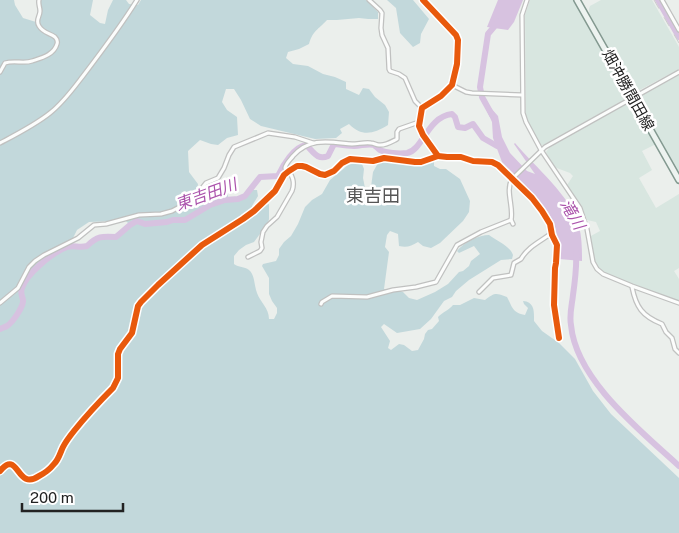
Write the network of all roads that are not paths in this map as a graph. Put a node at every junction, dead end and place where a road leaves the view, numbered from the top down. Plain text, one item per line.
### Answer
1 (39, 0) edge
2 (137, 0) edge
3 (370, 0) edge
4 (423, 0) edge
5 (527, 0) edge
6 (578, 0) edge
7 (662, 0) edge
8 (679, 30) edge
9 (0, 72) edge
10 (679, 72) edge
11 (452, 85) junction
12 (522, 95) junction
13 (632, 98) junction
14 (422, 108) junction
15 (419, 122) junction
16 (0, 143) edge
17 (313, 143) junction
18 (541, 150) junction
19 (438, 156) junction
20 (289, 171) junction
21 (512, 179) junction
22 (679, 180) edge
23 (552, 235) junction
24 (248, 257) dead end
25 (632, 286) junction
26 (479, 292) dead end
27 (679, 303) edge
28 (0, 304) edge
29 (321, 304) dead end
30 (559, 338) dead end
31 (679, 354) edge
32 (0, 471) edge

1 - 9 street
2 - 16 street
3 - 14 street
4 - 11 street
5 - 12 street
6 - 13 main road, 畑沖勝間田線
7 - 8 street
10 - 13 street
11 - 12 street
11 - 14 street
12 - 18 street
13 - 18 street
13 - 22 main road, 畑沖勝間田線
14 - 15 street
15 - 17 street
15 - 19 street
17 - 20 street
17 - 28 street
18 - 21 street
18 - 25 street
19 - 20 street
19 - 21 street
20 - 24 street
20 - 32 street
21 - 23 street
21 - 29 street
23 - 26 street
23 - 30 street
25 - 27 street
25 - 31 street

